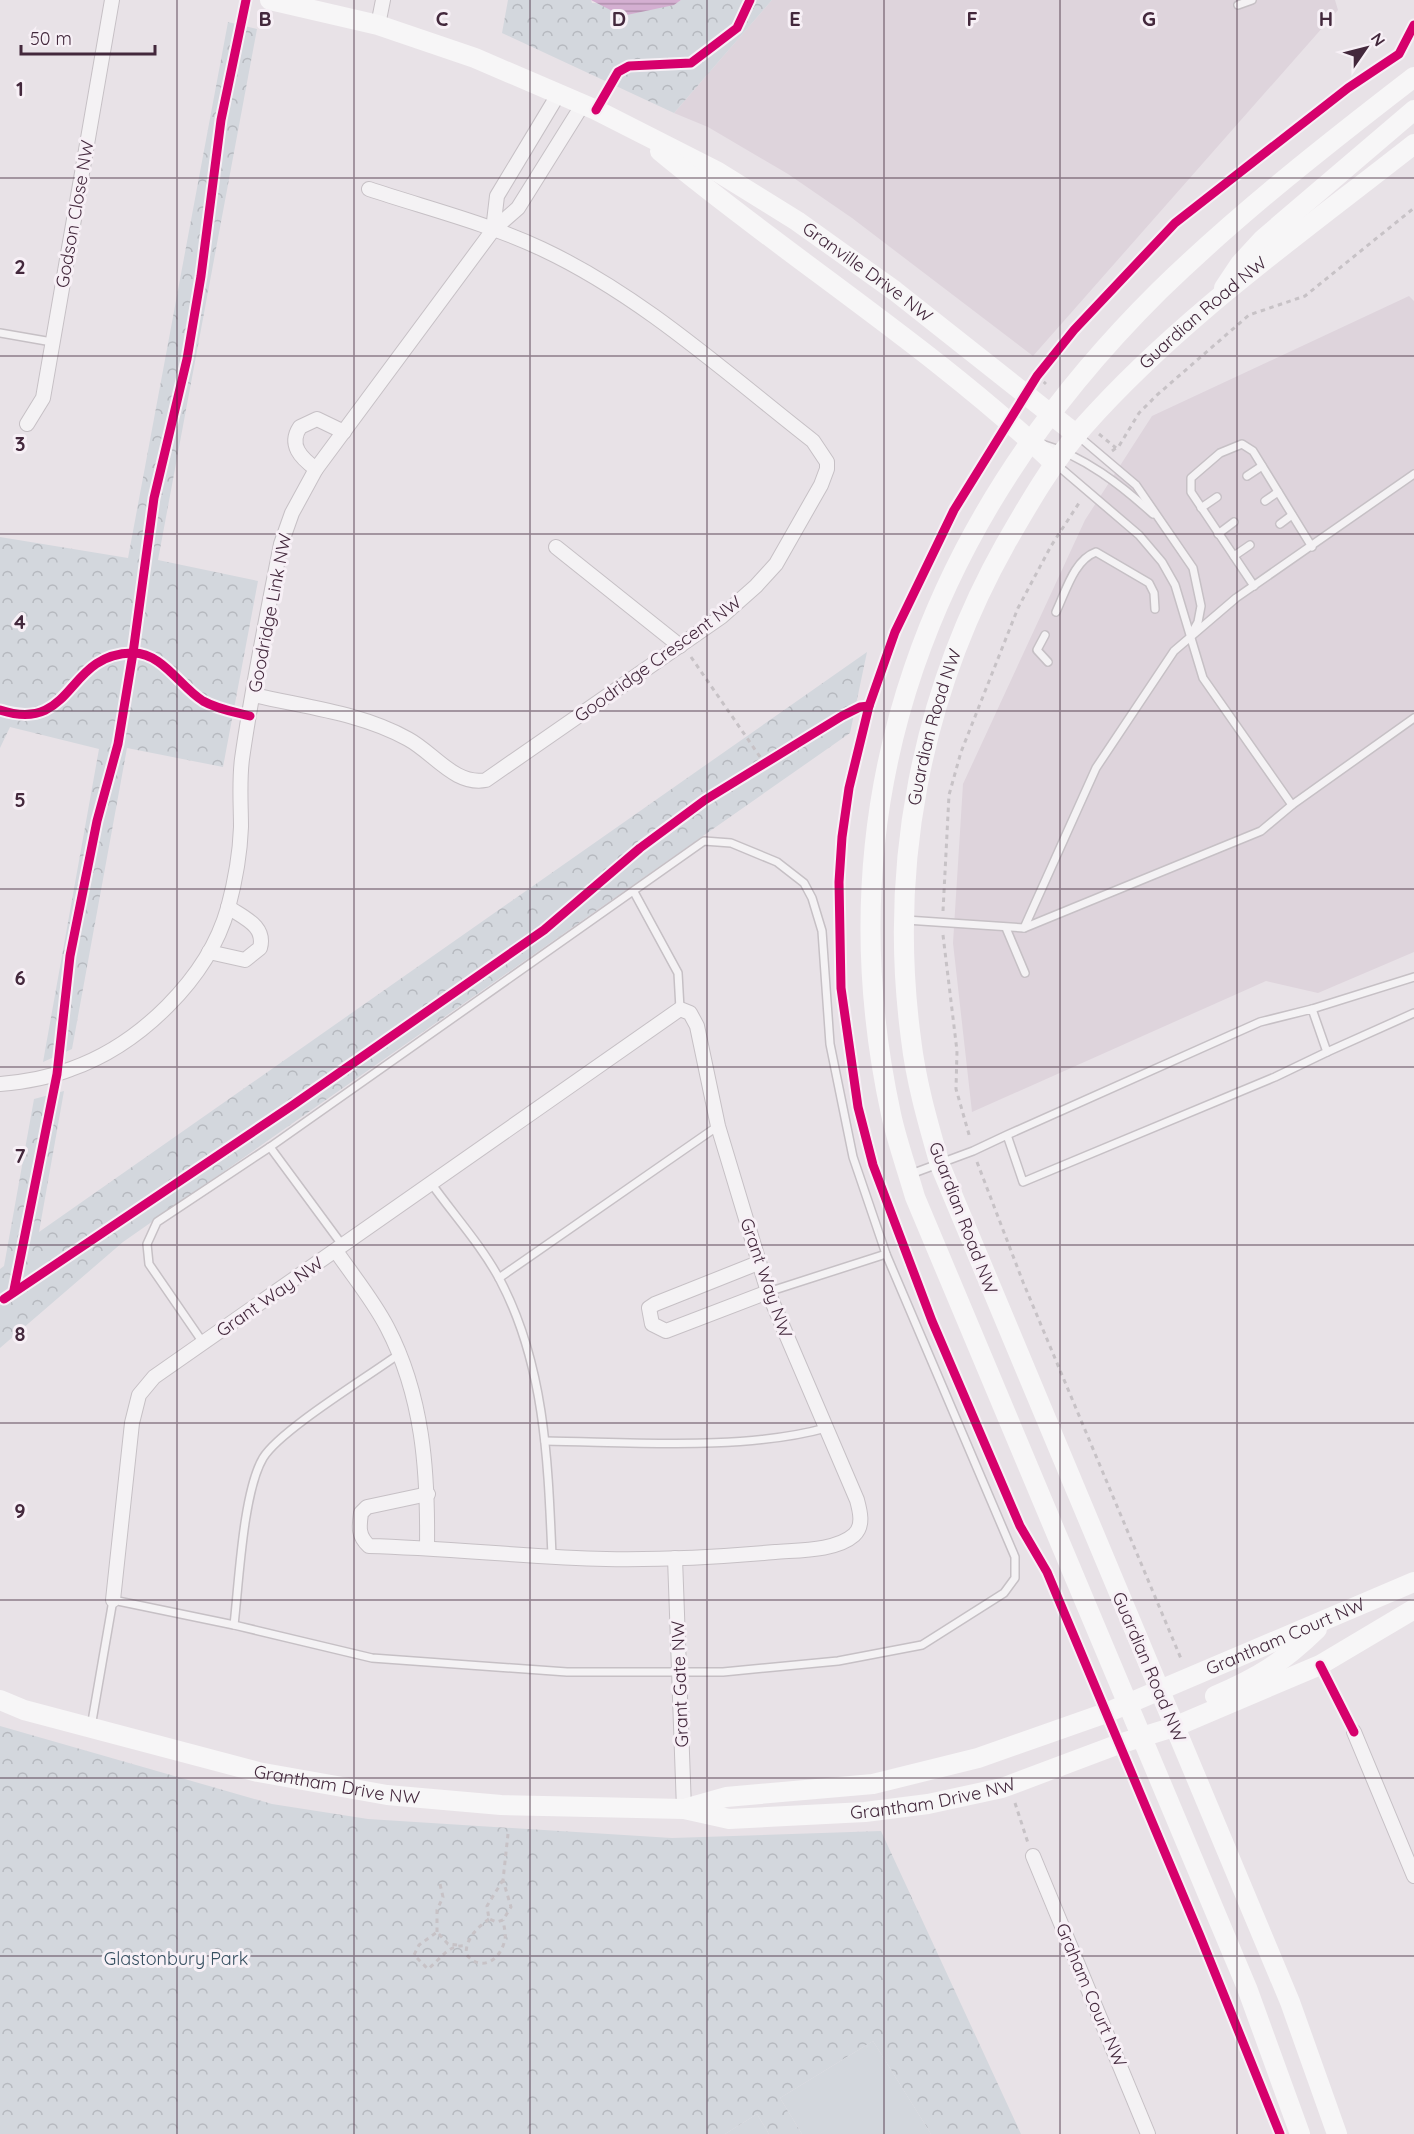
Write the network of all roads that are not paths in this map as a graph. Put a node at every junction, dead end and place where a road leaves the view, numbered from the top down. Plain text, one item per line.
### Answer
1 (112, 0) edge
2 (270, 0) edge
3 (383, 0) edge
4 (1252, 0) edge
5 (1238, 5) dead end
6 (378, 25) junction
7 (1414, 77) edge
8 (559, 93) junction
9 (583, 104) junction
10 (1414, 110) edge
11 (639, 134) junction
12 (1414, 144) edge
13 (1414, 158) edge
14 (1373, 176) junction
15 (369, 189) dead end
16 (493, 230) junction
17 (1216, 301) junction
18 (0, 333) edge
19 (52, 342) junction
20 (1052, 414) junction
21 (27, 424) dead end
22 (344, 432) junction
23 (1077, 435) junction
24 (1032, 441) junction
25 (1060, 457) junction
26 (1262, 466) junction
27 (316, 469) junction
28 (1414, 474) edge
29 (1247, 476) dead end
30 (1278, 492) junction
31 (1217, 497) dead end
32 (1265, 501) dead end
33 (1201, 508) junction
34 (1292, 515) junction
35 (1157, 517) junction
36 (1234, 522) dead end
37 (1280, 524) dead end
38 (1218, 534) junction
39 (1250, 545) dead end
40 (556, 547) dead end
41 (1312, 547) junction
42 (1234, 556) junction
43 (1254, 586) junction
44 (1155, 609) dead end
45 (1056, 612) dead end
46 (1045, 635) dead end
47 (1190, 636) junction
48 (680, 646) junction
49 (1048, 662) dead end
50 (254, 695) junction
51 (1414, 718) edge
52 (1292, 805) junction
53 (634, 892) junction
54 (228, 907) junction
55 (904, 920) junction
56 (1006, 928) junction
57 (1024, 928) junction
58 (209, 951) junction
59 (1025, 973) dead end
60 (1414, 977) edge
61 (680, 1009) junction
62 (1312, 1009) junction
63 (1414, 1013) edge
64 (1327, 1052) junction
65 (0, 1084) edge
66 (718, 1126) junction
67 (1007, 1135) junction
68 (270, 1147) junction
69 (940, 1165) junction
70 (909, 1175) junction
71 (431, 1183) junction
72 (339, 1249) junction
73 (886, 1254) junction
74 (758, 1263) junction
75 (499, 1278) junction
76 (768, 1292) junction
77 (204, 1344) junction
78 (399, 1354) junction
79 (826, 1428) junction
80 (545, 1441) junction
81 (428, 1494) junction
82 (427, 1547) junction
83 (552, 1556) junction
84 (675, 1558) junction
85 (1414, 1582) edge
86 (113, 1600) junction
87 (1414, 1609) edge
88 (1325, 1622) junction
89 (234, 1625) junction
90 (679, 1673) junction
91 (1158, 1691) junction
92 (0, 1700) edge
93 (1128, 1704) junction
94 (1172, 1722) junction
95 (90, 1728) junction
96 (1354, 1732) dead end
97 (1142, 1737) junction
98 (684, 1809) junction
99 (1033, 1856) road end
100 (1414, 1876) edge
101 (1148, 2134) edge
102 (1300, 2134) edge
103 (1337, 2134) edge

1 - 19 street, Godson Close NW
2 - 6 main road, Granville Drive NW
3 - 6 street
4 - 5 lane
6 - 8 main road, Granville Drive NW
7 - 20 main road, Guardian Road NW
8 - 9 main road, Granville Drive NW
8 - 16 street, Goodridge Link NW
9 - 11 main road, Granville Drive NW
9 - 16 street, Goodridge Link NW
10 - 17 main road
11 - 20 main road, Granville Drive NW
11 - 24 main road, Granville Drive NW
12 - 14 main road, Guardian Road NW
13 - 14 main road
14 - 17 main road, Guardian Road NW
15 - 16 street
16 - 22 street, Goodridge Link NW
16 - 48 street, Goodridge Crescent NW
17 - 23 main road, Guardian Road NW
18 - 19 lane
19 - 21 street, Godson Close NW
20 - 23 main road, Granville Drive NW
20 - 24 main road, Guardian Road NW
22 - 27 street, Goodridge Link NW
22 - 27 street
23 - 25 main road, Guardian Road NW
23 - 35 lane
24 - 25 main road, Granville Drive NW
24 - 70 main road, Guardian Road NW
25 - 35 lane
25 - 47 lane
25 - 55 main road, Guardian Road NW
26 - 29 lane
26 - 30 lane
26 - 33 lane
27 - 50 street, Goodridge Link NW
28 - 41 lane
30 - 32 lane
30 - 34 lane
31 - 33 lane
33 - 38 lane
34 - 37 lane
34 - 41 lane
35 - 47 lane
36 - 38 lane
38 - 42 lane
39 - 42 lane
40 - 48 street
41 - 43 lane
42 - 43 lane
43 - 47 lane
44 - 45 lane
46 - 49 lane
47 - 52 lane
47 - 57 lane
48 - 50 street, Goodridge Crescent NW
50 - 54 street, Goodridge Link NW
51 - 52 lane
52 - 57 lane
53 - 61 lane
53 - 68 lane
53 - 73 lane
54 - 58 street, Goodridge Link NW
54 - 58 street
55 - 56 lane
55 - 69 main road, Guardian Road NW
56 - 57 lane
56 - 59 lane
58 - 65 street, Goodridge Link NW
60 - 62 lane
61 - 66 street, Grant Way NW
61 - 71 street, Grant Way NW
62 - 64 lane
62 - 67 lane
63 - 64 lane
64 - 67 lane
66 - 74 street, Grant Way NW
66 - 75 lane
67 - 69 lane
68 - 72 lane
68 - 77 lane
69 - 70 lane
69 - 91 main road, Guardian Road NW
70 - 93 main road, Guardian Road NW
71 - 72 street, Grant Way NW
71 - 75 lane
72 - 77 street, Grant Way NW
72 - 78 street, Grant Way NW
73 - 76 lane
73 - 90 lane
74 - 76 street, Grant Way NW
74 - 76 street
75 - 80 lane
76 - 79 street, Grant Way NW
77 - 86 street, Grant Way NW
78 - 81 street, Grant Way NW
78 - 89 lane
79 - 80 lane
79 - 84 street, Grant Way NW
80 - 83 lane
81 - 82 street, Grant Way NW
81 - 82 street, Grant Way NW
82 - 83 street, Grant Way NW
83 - 84 street, Grant Way NW
84 - 90 street, Grant Gate NW
85 - 88 main road, Grantham Court NW
86 - 89 lane
86 - 95 lane
87 - 94 main road, Grantham Court NW
88 - 91 main road, Grantham Court NW
88 - 94 main road
89 - 90 lane
90 - 98 street, Grant Gate NW
91 - 93 main road, Grantham Drive NW
91 - 94 main road, Guardian Road NW
92 - 95 main road, Grantham Drive NW
93 - 97 main road, Guardian Road NW
93 - 98 main road, Grantham Drive NW
94 - 97 main road, Grantham Drive NW
94 - 103 main road, Guardian Road NW
95 - 98 main road, Grantham Drive NW
96 - 100 street
97 - 98 main road, Grantham Drive NW
97 - 102 main road, Guardian Road NW
99 - 101 street, Graham Court NW

